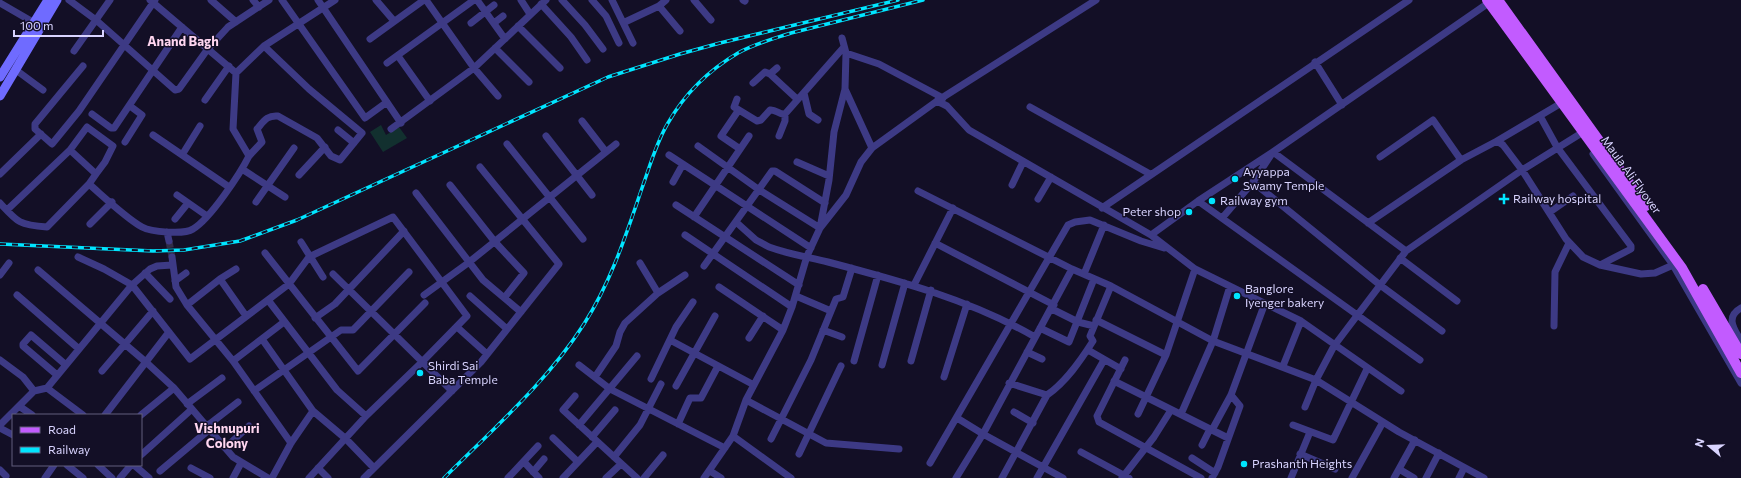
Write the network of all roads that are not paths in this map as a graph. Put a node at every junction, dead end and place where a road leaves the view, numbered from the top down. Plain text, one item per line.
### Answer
1 (48, 0) edge
2 (57, 0) edge
3 (70, 0) edge
4 (110, 0) edge
5 (211, 0) edge
6 (253, 0) edge
7 (268, 0) edge
8 (282, 0) edge
9 (318, 0) edge
10 (335, 0) edge
11 (376, 0) edge
12 (425, 0) edge
13 (475, 0) edge
14 (521, 0) edge
15 (562, 0) edge
16 (592, 0) edge
17 (612, 0) edge
18 (666, 0) edge
19 (694, 0) edge
20 (1096, 0) edge
21 (1409, 0) edge
22 (1498, 0) edge
23 (153, 1) edge
24 (1486, 1) edge
25 (544, 2) edge
26 (0, 3) edge
27 (494, 5) dead end
28 (659, 6) junction
29 (259, 7) junction
30 (324, 8) junction
31 (485, 12) junction
32 (530, 14) junction
33 (503, 16) dead end
34 (96, 20) junction
35 (711, 20) dead end
36 (394, 21) junction
37 (236, 22) junction
38 (624, 22) junction
39 (299, 23) junction
40 (443, 23) junction
41 (471, 23) dead end
42 (494, 23) junction
43 (37, 25) junction
44 (518, 26) junction
45 (182, 27) junction
46 (680, 31) dead end
47 (842, 38) dead end
48 (370, 39) dead end
49 (505, 39) junction
50 (619, 43) dead end
51 (633, 43) dead end
52 (125, 45) junction
53 (264, 46) junction
54 (496, 48) junction
55 (603, 49) dead end
56 (208, 50) junction
57 (845, 50) junction
58 (74, 51) dead end
59 (398, 56) junction
60 (587, 60) dead end
61 (1315, 62) junction
62 (387, 63) dead end
63 (83, 66) dead end
64 (229, 66) junction
65 (474, 68) junction
66 (560, 68) dead end
67 (777, 68) dead end
68 (16, 70) junction
69 (153, 71) junction
70 (236, 72) junction
71 (770, 74) junction
72 (0, 77) edge
73 (529, 82) dead end
74 (753, 83) dead end
75 (845, 89) junction
76 (43, 90) dead end
77 (804, 94) junction
78 (0, 96) edge
79 (498, 96) dead end
80 (738, 99) dead end
81 (797, 99) junction
82 (205, 100) dead end
83 (940, 100) junction
84 (430, 101) junction
85 (387, 102) junction
86 (1342, 105) junction
87 (1558, 105) junction
88 (130, 106) junction
89 (1030, 107) dead end
90 (738, 111) junction
91 (92, 114) dead end
92 (785, 114) junction
93 (1540, 116) junction
94 (818, 120) dead end
95 (582, 121) dead end
96 (401, 123) junction
97 (200, 126) dead end
98 (391, 129) dead end
99 (338, 130) dead end
100 (41, 134) junction
101 (1580, 134) junction
102 (153, 135) dead end
103 (546, 136) dead end
104 (749, 136) dead end
105 (779, 136) dead end
106 (1498, 141) junction
107 (125, 142) dead end
108 (354, 143) junction
109 (507, 144) dead end
110 (616, 144) dead end
111 (698, 146) dead end
112 (325, 147) junction
113 (1558, 147) junction
114 (294, 148) dead end
115 (872, 148) junction
116 (740, 149) junction
117 (70, 150) junction
118 (606, 152) junction
119 (1273, 152) junction
120 (182, 154) junction
121 (669, 155) dead end
122 (249, 156) junction
123 (1380, 157) dead end
124 (1461, 160) junction
125 (797, 162) dead end
126 (1023, 162) junction
127 (683, 164) junction
128 (480, 166) dead end
129 (728, 168) junction
130 (242, 169) junction
131 (1522, 170) junction
132 (0, 174) edge
133 (96, 174) junction
134 (1150, 174) junction
135 (299, 175) dead end
136 (577, 176) junction
137 (829, 176) junction
138 (1051, 177) junction
139 (673, 182) dead end
140 (1253, 182) junction
141 (89, 184) junction
142 (450, 185) dead end
143 (1012, 185) dead end
144 (229, 186) junction
145 (267, 186) junction
146 (716, 187) junction
147 (758, 189) junction
148 (918, 191) dead end
149 (416, 193) dead end
150 (177, 195) dead end
151 (592, 195) dead end
152 (1573, 196) dead end
153 (285, 197) dead end
154 (550, 197) junction
155 (1038, 199) dead end
156 (1198, 201) junction
157 (112, 202) junction
158 (256, 202) dead end
159 (0, 203) edge
160 (188, 203) junction
161 (825, 204) junction
162 (676, 205) dead end
163 (746, 206) junction
164 (953, 208) junction
165 (1102, 208) junction
166 (7, 210) junction
167 (1550, 212) junction
168 (207, 216) junction
169 (694, 217) junction
170 (1223, 218) junction
171 (175, 219) dead end
172 (523, 219) junction
173 (736, 222) junction
174 (1368, 223) junction
175 (90, 224) dead end
176 (1104, 225) junction
177 (820, 228) junction
178 (167, 232) junction
179 (404, 232) junction
180 (685, 235) dead end
181 (1151, 235) junction
182 (725, 238) junction
183 (583, 239) dead end
184 (169, 241) tunnel mouth
185 (301, 242) dead end
186 (495, 242) junction
187 (935, 243) junction
188 (1570, 243) junction
189 (811, 248) junction
190 (1166, 248) junction
191 (1406, 251) junction
192 (264, 253) dead end
193 (713, 254) junction
194 (807, 256) junction
195 (78, 257) dead end
196 (172, 257) tunnel mouth
197 (309, 257) junction
198 (1049, 257) junction
199 (1400, 258) junction
200 (9, 263) dead end
201 (468, 263) junction
202 (640, 263) dead end
203 (172, 265) junction
204 (1600, 265) junction
205 (1673, 265) junction
206 (704, 266) dead end
207 (852, 268) junction
208 (236, 269) dead end
209 (1072, 269) junction
210 (1195, 269) junction
211 (38, 270) dead end
212 (145, 272) junction
213 (409, 272) dead end
214 (186, 273) dead end
215 (333, 274) dead end
216 (1084, 274) junction
217 (0, 275) edge
218 (685, 275) dead end
219 (878, 275) junction
220 (323, 276) dead end
221 (220, 279) junction
222 (1094, 279) junction
223 (175, 281) junction
224 (441, 282) junction
225 (905, 283) junction
226 (289, 284) junction
227 (132, 285) junction
228 (799, 285) junction
229 (914, 285) junction
230 (1380, 285) junction
231 (1111, 286) junction
232 (1230, 286) junction
233 (719, 287) dead end
234 (348, 290) junction
235 (931, 290) junction
236 (1030, 291) junction
237 (658, 292) junction
238 (17, 295) dead end
239 (424, 295) dead end
240 (470, 296) dead end
241 (796, 296) junction
242 (505, 297) junction
243 (170, 299) dead end
244 (268, 300) junction
245 (1457, 301) dead end
246 (693, 302) dead end
247 (425, 303) dead end
248 (1265, 303) junction
249 (967, 304) junction
250 (188, 305) junction
251 (792, 307) junction
252 (1053, 307) junction
253 (1741, 308) edge
254 (153, 311) junction
255 (831, 311) junction
256 (521, 312) junction
257 (371, 313) junction
258 (1356, 315) junction
259 (246, 316) junction
260 (716, 316) dead end
261 (763, 316) junction
262 (315, 318) junction
263 (1301, 321) junction
264 (100, 322) junction
265 (284, 322) junction
266 (1078, 322) junction
267 (1177, 322) junction
268 (1011, 323) junction
269 (1095, 323) junction
270 (1554, 326) dead end
271 (457, 327) junction
272 (1040, 328) junction
273 (507, 329) junction
274 (783, 330) junction
275 (824, 330) junction
276 (1442, 331) dead end
277 (169, 332) junction
278 (394, 335) junction
279 (842, 337) dead end
280 (1035, 337) junction
281 (330, 338) junction
282 (748, 338) dead end
283 (216, 339) junction
284 (262, 339) junction
285 (1741, 339) edge
286 (670, 340) junction
287 (1213, 341) junction
288 (124, 344) junction
289 (1334, 346) junction
290 (79, 349) junction
291 (1088, 350) junction
292 (1026, 352) junction
293 (694, 353) junction
294 (1247, 353) junction
295 (309, 354) junction
296 (487, 354) junction
297 (1741, 354) edge
298 (637, 356) dead end
299 (1166, 356) junction
300 (1042, 359) dead end
301 (0, 360) edge
302 (1104, 360) junction
303 (1125, 360) dead end
304 (1420, 360) dead end
305 (233, 361) junction
306 (854, 361) dead end
307 (911, 361) dead end
308 (422, 362) junction
309 (147, 363) junction
310 (66, 365) junction
311 (579, 365) dead end
312 (882, 365) dead end
313 (718, 366) junction
314 (841, 366) dead end
315 (1283, 366) junction
316 (1367, 368) junction
317 (1121, 369) junction
318 (285, 370) junction
319 (102, 371) dead end
320 (1741, 373) edge
321 (58, 375) junction
322 (595, 377) junction
323 (944, 377) dead end
324 (222, 378) dead end
325 (651, 379) dead end
326 (1316, 380) junction
327 (1114, 381) junction
328 (1741, 383) edge
329 (661, 384) dead end
330 (754, 385) junction
331 (676, 386) dead end
332 (1007, 387) junction
333 (47, 388) junction
334 (174, 388) junction
335 (610, 389) junction
336 (34, 391) junction
337 (254, 391) junction
338 (452, 391) junction
339 (1401, 391) dead end
340 (1230, 395) junction
341 (575, 396) dead end
342 (1046, 397) junction
343 (1147, 398) junction
344 (746, 400) junction
345 (238, 402) dead end
346 (1350, 402) junction
347 (20, 406) junction
348 (190, 407) junction
349 (1305, 407) dead end
350 (615, 410) dead end
351 (649, 410) junction
352 (1172, 410) junction
353 (313, 411) junction
354 (1014, 412) dead end
355 (12, 414) edge
356 (12, 414) edge
357 (31, 414) edge
358 (82, 414) edge
359 (106, 414) edge
360 (142, 414) edge
361 (1138, 414) dead end
362 (1181, 414) junction
363 (366, 416) junction
364 (957, 418) junction
365 (782, 419) junction
366 (1383, 422) junction
367 (1033, 423) junction
368 (678, 424) junction
369 (579, 425) junction
370 (1293, 425) dead end
371 (249, 426) dead end
372 (0, 427) edge
373 (208, 427) junction
374 (1211, 429) junction
375 (1310, 432) junction
376 (809, 433) junction
377 (982, 434) junction
378 (12, 435) edge
379 (592, 436) junction
380 (734, 436) junction
381 (553, 438) dead end
382 (1228, 438) junction
383 (346, 439) junction
384 (771, 439) dead end
385 (1415, 440) junction
386 (597, 442) junction
387 (292, 443) junction
388 (1202, 445) dead end
389 (538, 446) dead end
390 (225, 448) junction
391 (725, 448) junction
392 (1145, 448) junction
393 (899, 449) dead end
394 (1081, 452) dead end
395 (1016, 453) junction
396 (1439, 453) junction
397 (142, 454) edge
398 (663, 454) dead end
399 (799, 454) dead end
400 (1300, 454) junction
401 (614, 457) junction
402 (1192, 458) dead end
403 (544, 459) dead end
404 (524, 462) junction
405 (578, 462) junction
406 (241, 463) junction
407 (930, 463) dead end
408 (621, 464) junction
409 (53, 466) edge
410 (68, 466) edge
411 (99, 466) edge
412 (130, 466) edge
413 (135, 466) edge
414 (1043, 467) junction
415 (191, 468) dead end
416 (318, 468) junction
417 (374, 468) junction
418 (1336, 468) dead end
419 (1464, 468) junction
420 (1399, 469) junction
421 (0, 470) edge
422 (160, 471) dead end
423 (710, 471) junction
424 (533, 472) junction
425 (6, 476) dead end
426 (1213, 476) edge
427 (1125, 477) edge
428 (45, 478) edge
429 (83, 478) edge
430 (112, 478) edge
431 (120, 478) edge
432 (150, 478) edge
433 (210, 478) edge
434 (233, 478) edge
435 (268, 478) edge
436 (272, 478) edge
437 (309, 478) edge
438 (328, 478) edge
439 (364, 478) edge
440 (508, 478) edge
441 (539, 478) edge
442 (563, 478) edge
443 (606, 478) edge
444 (637, 478) edge
445 (644, 478) edge
446 (704, 478) edge
447 (721, 478) edge
448 (791, 478) edge
449 (956, 478) edge
450 (1002, 478) edge
451 (1037, 478) edge
452 (1063, 478) edge
453 (1201, 478) edge
454 (1291, 478) edge
455 (1352, 478) edge
456 (1394, 478) edge
457 (1414, 478) edge
458 (1426, 478) edge
459 (1459, 478) edge
460 (1484, 478) edge

1 - 43 street
2 - 43 street
3 - 34 street
4 - 34 street
5 - 37 street
6 - 29 street
7 - 29 street
8 - 39 street
9 - 30 street
10 - 30 street
11 - 36 street
12 - 36 street
12 - 40 street
13 - 31 street
13 - 40 street
14 - 32 street
15 - 55 street
16 - 50 street
17 - 38 street
18 - 28 street
19 - 35 street
20 - 83 street
21 - 61 street
22 - 297 main road, Maula Ali Flyover
23 - 45 street
23 - 52 street
24 - 86 street
24 - 87 street
24 - 320 main road, Maula Ali Flyover
25 - 32 street
25 - 60 street
26 - 43 street
27 - 31 street
28 - 38 street
28 - 46 street
29 - 37 street
30 - 39 street
30 - 85 street
31 - 41 street
31 - 42 street
32 - 44 street
33 - 42 street
34 - 52 street
34 - 58 street
36 - 48 street
37 - 56 street
38 - 51 street
39 - 53 street
39 - 85 street
40 - 59 street
40 - 65 street
42 - 49 street
43 - 68 street
43 - 72 street
44 - 49 street
44 - 66 street
45 - 56 street
45 - 69 street
47 - 57 street
49 - 54 street
52 - 69 street
52 - 100 street
53 - 70 street
53 - 108 street
54 - 65 street
54 - 73 street
56 - 64 street
56 - 69 street
57 - 75 street
57 - 77 street
57 - 83 street
59 - 62 street
59 - 84 street
61 - 86 street
61 - 134 street
63 - 100 street
64 - 70 street
64 - 82 street
65 - 79 street
65 - 84 street
67 - 71 street
68 - 76 street
68 - 78 street
69 - 88 street
70 - 122 street
71 - 74 street
71 - 81 street
75 - 115 street
75 - 137 street
77 - 81 street
77 - 94 street
80 - 90 street
81 - 92 street
83 - 115 street
83 - 126 street
84 - 96 street
85 - 96 street
86 - 119 street
87 - 93 street
87 - 101 street
88 - 91 street
88 - 107 street
89 - 134 street
90 - 92 street
90 - 116 street
92 - 105 street
93 - 106 street
93 - 113 street
95 - 118 street
96 - 98 street
97 - 120 street
99 - 108 street
100 - 132 street
101 - 113 street
101 - 205 street
102 - 120 street
103 - 136 street
104 - 116 street
106 - 124 street
106 - 131 street
108 - 112 street
109 - 154 street
110 - 118 street
111 - 129 street
112 - 122 street
112 - 135 street
113 - 131 street
113 - 204 street
114 - 145 street
115 - 177 street
116 - 129 street
117 - 133 street
117 - 133 street
117 - 166 street
118 - 136 street
119 - 140 street
119 - 156 street
119 - 174 street
120 - 144 street
121 - 127 street
122 - 130 street
123 - 124 street
124 - 174 street
125 - 137 street
126 - 138 street
126 - 143 street
127 - 139 street
127 - 146 street
128 - 172 street
129 - 146 street
129 - 147 street
130 - 144 street
130 - 145 street
131 - 167 street
131 - 191 street
133 - 141 street
134 - 165 street
136 - 151 street
136 - 154 street
137 - 161 street
138 - 155 street
138 - 165 street
140 - 170 street
140 - 230 street
141 - 157 street
141 - 166 street
142 - 186 street
144 - 168 street
145 - 153 street
145 - 158 street
146 - 163 street
146 - 169 street
147 - 161 street
147 - 163 street
147 - 177 street
148 - 164 street
149 - 201 street
150 - 160 street
152 - 167 street
154 - 172 street
154 - 183 street
156 - 170 street
156 - 181 street
157 - 175 street
157 - 178 street
159 - 166 street
160 - 168 street
160 - 171 street
161 - 177 street
162 - 169 street
163 - 173 street
163 - 189 street
164 - 187 street
164 - 198 street
165 - 181 street
167 - 188 street
168 - 178 street
169 - 182 street
170 - 258 street
172 - 186 street
172 - 256 street
173 - 182 street
173 - 194 street
174 - 191 street
176 - 190 street
176 - 198 street
176 - 216 street
177 - 189 street
178 - 184 street
179 - 197 street
179 - 224 street
179 - 234 street
180 - 193 street
181 - 190 street
182 - 193 street
182 - 228 street
185 - 197 street
186 - 201 street
186 - 242 street
187 - 229 street
187 - 236 street
188 - 204 street
188 - 270 street
189 - 194 street
190 - 210 street
191 - 199 street
192 - 226 street
193 - 206 street
193 - 251 street
194 - 207 street
194 - 228 street
195 - 227 street
196 - 203 street
197 - 220 street
197 - 226 street
198 - 209 street
198 - 236 street
199 - 230 street
199 - 245 street
200 - 217 street
201 - 224 street
201 - 242 street
202 - 237 street
203 - 212 street
203 - 223 street
204 - 205 street
205 - 328 street
207 - 219 street
207 - 255 street
208 - 221 street
209 - 216 street
209 - 252 street
210 - 232 street
210 - 267 street
211 - 264 street
212 - 227 street
212 - 243 street
213 - 257 street
214 - 223 street
215 - 234 street
216 - 222 street
218 - 237 street
219 - 225 street
219 - 306 street
221 - 250 street
221 - 259 street
222 - 231 street
222 - 266 street
223 - 250 street
224 - 239 street
224 - 271 street
225 - 229 street
225 - 312 street
226 - 244 street
226 - 262 street
227 - 254 street
227 - 264 street
228 - 241 street
229 - 235 street
230 - 258 street
230 - 276 street
231 - 267 street
231 - 269 street
232 - 248 street
232 - 287 street
233 - 261 street
234 - 257 street
234 - 262 street
235 - 249 street
235 - 307 street
236 - 252 street
236 - 268 street
237 - 322 street
238 - 290 street
240 - 273 street
241 - 251 street
241 - 255 street
242 - 256 street
244 - 259 street
244 - 265 street
246 - 286 street
247 - 278 street
248 - 263 street
248 - 294 street
249 - 268 street
249 - 323 street
250 - 283 street
251 - 274 street
252 - 266 street
252 - 272 street
253 - 285 street
254 - 277 street
254 - 288 street
255 - 275 street
256 - 273 street
257 - 278 street
257 - 281 street
258 - 289 street
258 - 304 street
259 - 283 street
260 - 293 street
261 - 274 street
261 - 282 street
262 - 281 street
263 - 289 street
263 - 315 street
264 - 288 street
264 - 290 street
265 - 284 street
265 - 295 street
266 - 269 street
266 - 272 street
267 - 287 street
267 - 299 street
268 - 280 street
268 - 364 street
269 - 291 street
269 - 299 street
271 - 296 street
271 - 308 street
272 - 280 street
273 - 296 street
274 - 330 street
275 - 279 street
275 - 365 street
277 - 283 street
277 - 309 street
278 - 281 street
278 - 308 street
280 - 292 street
281 - 295 street
283 - 305 street
284 - 305 street
284 - 318 street
286 - 293 street
286 - 325 street
287 - 294 street
287 - 362 street
288 - 309 street
288 - 319 street
289 - 316 street
289 - 326 street
290 - 310 street
291 - 302 street
291 - 342 street
292 - 300 street
292 - 332 street
293 - 313 street
293 - 331 street
294 - 315 street
294 - 340 street
295 - 318 street
295 - 363 street
296 - 338 street
298 - 335 street
299 - 343 street
301 - 336 street
302 - 317 street
302 - 414 street
303 - 317 street
305 - 337 street
308 - 338 street
308 - 363 street
309 - 334 street
309 - 359 street
310 - 321 street
310 - 321 street
311 - 322 street
313 - 330 street
313 - 368 street
314 - 376 street
315 - 326 street
316 - 339 street
316 - 346 street
317 - 327 street
318 - 337 street
318 - 353 street
321 - 333 street
322 - 335 street
324 - 348 street
326 - 346 street
326 - 349 street
327 - 343 street
327 - 392 street
329 - 351 street
330 - 344 street
332 - 342 street
332 - 377 street
333 - 336 street
333 - 358 street
334 - 348 street
334 - 360 street
335 - 351 street
335 - 369 street
336 - 347 street
337 - 387 street
338 - 417 street
340 - 374 street
340 - 382 street
341 - 369 street
342 - 367 street
343 - 352 street
343 - 361 street
344 - 365 street
344 - 380 street
345 - 373 street
346 - 366 street
346 - 375 street
347 - 355 street
347 - 357 street
348 - 373 street
348 - 397 street
350 - 379 street
351 - 368 street
351 - 401 street
352 - 362 street
352 - 392 street
353 - 383 street
353 - 387 street
354 - 367 street
356 - 372 street
362 - 374 street
363 - 383 street
364 - 377 street
364 - 407 street
365 - 376 street
365 - 384 street
366 - 385 street
366 - 455 street
367 - 395 street
368 - 391 street
369 - 379 street
370 - 375 street
371 - 390 street
372 - 378 street
373 - 390 street
373 - 422 street
374 - 382 street
374 - 388 street
375 - 400 street
376 - 393 street
376 - 399 street
377 - 395 street
377 - 449 street
379 - 386 street
380 - 391 street
380 - 448 street
381 - 405 street
382 - 426 street
383 - 416 street
383 - 417 street
385 - 396 street
385 - 420 street
386 - 401 street
386 - 405 street
387 - 436 street
389 - 404 street
390 - 406 street
391 - 423 street
392 - 427 street
392 - 453 street
394 - 427 street
395 - 414 street
395 - 450 street
396 - 419 street
396 - 458 street
398 - 445 street
400 - 418 street
400 - 454 street
401 - 408 street
402 - 426 street
403 - 424 street
404 - 424 street
404 - 440 street
405 - 442 street
406 - 434 street
406 - 435 street
408 - 443 street
408 - 444 street
409 - 428 street
410 - 429 street
411 - 430 street
412 - 431 street
413 - 432 street
414 - 451 street
414 - 452 street
415 - 433 street
416 - 437 street
416 - 438 street
417 - 439 street
419 - 459 street
419 - 460 street
420 - 456 street
420 - 457 street
421 - 425 street
423 - 446 street
423 - 447 street
424 - 441 street

